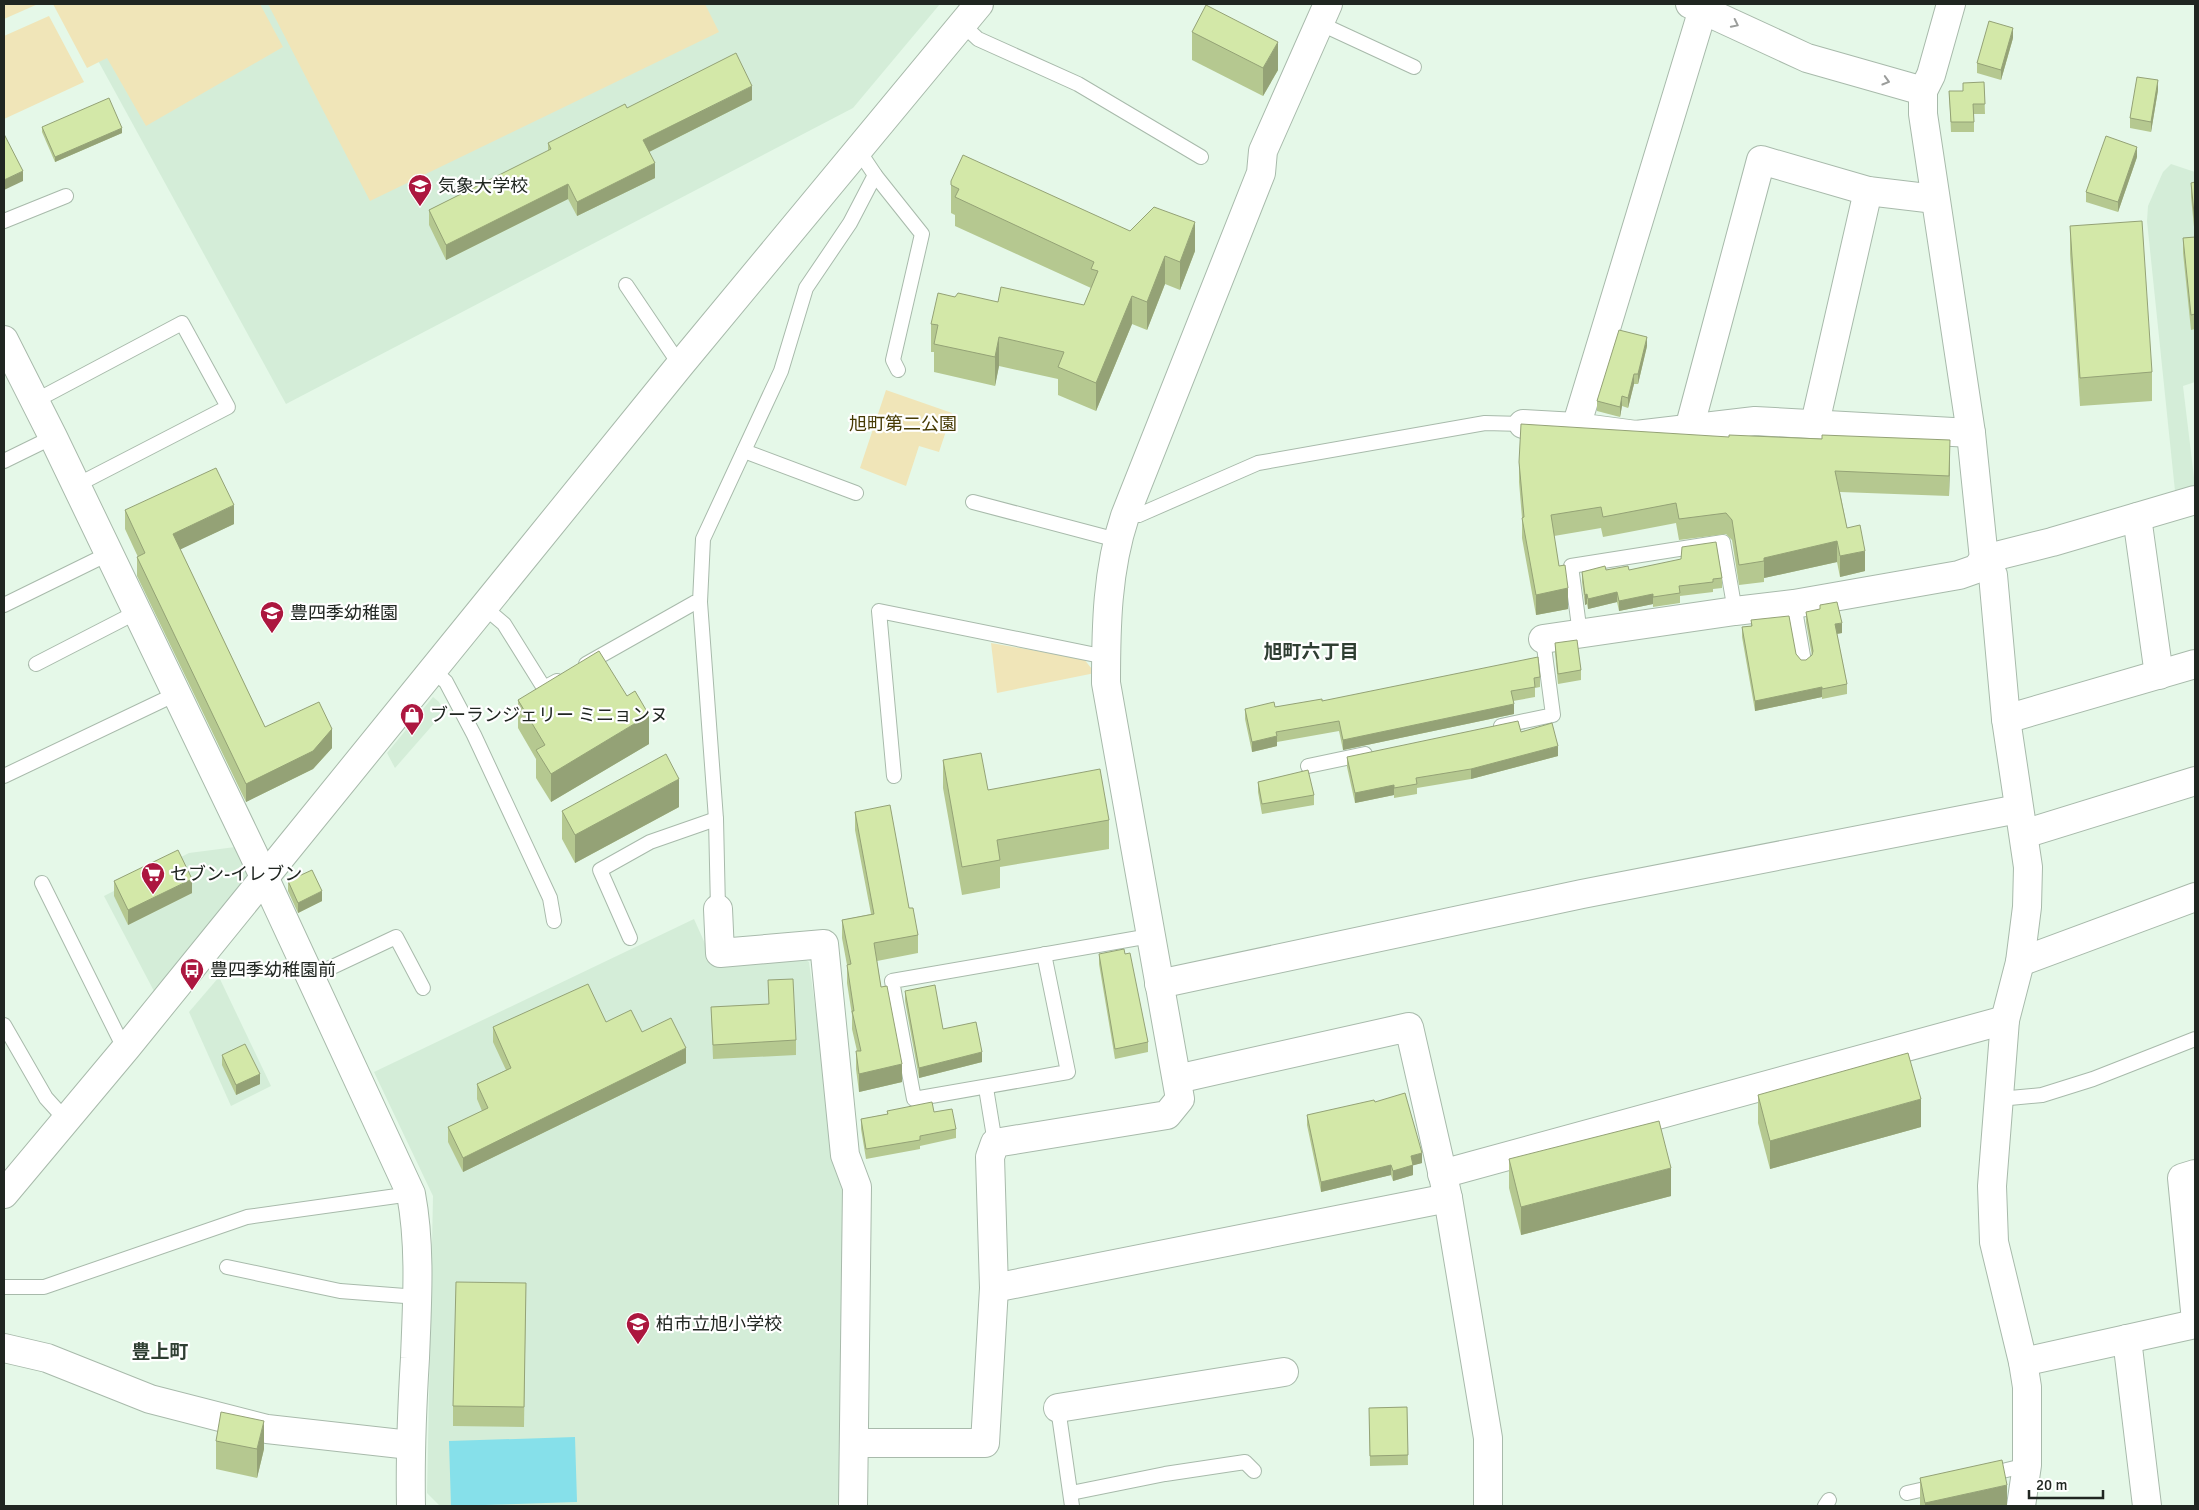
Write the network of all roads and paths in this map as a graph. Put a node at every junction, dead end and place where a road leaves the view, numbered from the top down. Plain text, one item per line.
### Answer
1 (1951, 4) edge
2 (1697, 6) edge
3 (1324, 13) edge
4 (970, 14) edge
5 (1414, 67) dead end
6 (1923, 91) junction
7 (859, 151) junction
8 (1201, 157) dead end
9 (875, 175) junction
10 (1868, 191) junction
11 (66, 196) dead end
12 (1935, 200) junction
13 (4, 221) edge
14 (626, 285) dead end
15 (4, 343) edge
16 (680, 365) junction
17 (898, 370) dead end
18 (35, 401) junction
19 (1815, 423) junction
20 (1523, 424) joint
21 (1576, 427) junction
22 (1689, 429) junction
23 (1971, 433) junction
24 (53, 436) junction
25 (744, 451) junction
26 (4, 460) edge
27 (75, 486) junction
28 (856, 493) dead end
29 (2195, 500) edge
30 (973, 502) dead end
31 (2137, 517) junction
32 (1121, 528) junction
33 (108, 554) junction
34 (1984, 559) junction
35 (700, 602) junction
36 (1794, 604) junction
37 (4, 605) edge
38 (484, 607) junction
39 (1735, 611) junction
40 (137, 612) junction
41 (1580, 634) junction
42 (1543, 639) joint
43 (1106, 657) junction
44 (1804, 662) edge
45 (36, 664) dead end
46 (2195, 664) edge
47 (433, 670) junction
48 (2159, 675) junction
49 (176, 694) junction
50 (2006, 719) junction
51 (1484, 729) edge
52 (1377, 751) edge
53 (1308, 766) dead end
54 (4, 776) edge
55 (894, 776) dead end
56 (2195, 781) edge
57 (716, 819) junction
58 (2021, 822) junction
59 (263, 878) junction
60 (42, 883) dead end
61 (2195, 897) edge
62 (718, 909) joint
63 (554, 921) dead end
64 (1150, 936) junction
65 (630, 938) dead end
66 (1044, 954) junction
67 (2020, 962) junction
68 (311, 977) junction
69 (1159, 984) junction
70 (423, 988) dead end
71 (2005, 1020) junction
72 (4, 1026) edge
73 (2195, 1039) edge
74 (127, 1047) junction
75 (1177, 1079) junction
76 (986, 1088) junction
77 (1999, 1098) junction
78 (66, 1120) junction
79 (995, 1143) junction
80 (2195, 1174) edge
81 (1445, 1186) junction
82 (5, 1189) edge
83 (411, 1194) junction
84 (227, 1266) dead end
85 (4, 1287) edge
86 (994, 1288) junction
87 (418, 1298) junction
88 (2195, 1311) edge
89 (2195, 1324) edge
90 (2127, 1339) junction
91 (4, 1348) edge
92 (2024, 1362) junction
93 (1284, 1372) dead end
94 (1058, 1408) joint
95 (854, 1443) junction
96 (410, 1445) junction
97 (2026, 1465) junction
98 (1254, 1471) dead end
99 (1971, 1478) edge
100 (1953, 1482) edge
101 (1907, 1493) dead end
102 (1071, 1499) edge
103 (411, 1506) edge
104 (853, 1506) edge
105 (1488, 1506) edge
106 (2021, 1506) edge
107 (2147, 1506) edge

1 - 6 street
2 -> 6 street
2 - 21 street
3 - 5 lane
3 - 32 street
4 - 7 street
4 - 8 lane
6 - 12 street
7 - 9 lane
7 - 16 street
9 - 17 lane
9 - 25 lane
10 - 12 street
10 - 19 street
10 - 22 street
11 - 13 lane
12 - 23 street
14 - 16 lane
15 - 18 street
16 - 38 street
18 - 24 street
18 - 27 lane
19 - 22 street
19 - 23 street
20 - 21 street
20 - 32 lane
21 - 22 street
23 - 34 street
24 - 26 lane
24 - 27 street
25 - 28 lane
25 - 35 lane
27 - 33 street
29 - 31 street
30 - 32 lane
31 - 34 street
31 - 48 street
32 - 43 street
33 - 37 lane
33 - 40 street
34 - 36 street
34 - 50 street
35 - 38 lane
35 - 57 lane
36 - 39 street
36 - 44 lane
38 - 47 street
39 - 41 street
39 - 41 lane
40 - 45 lane
40 - 49 street
41 - 42 street
42 - 51 lane
43 - 55 lane
43 - 64 street
46 - 48 street
47 - 59 street
47 - 63 lane
48 - 50 street
49 - 54 lane
49 - 59 street
50 - 58 street
52 - 53 lane
56 - 58 street
57 - 62 lane
57 - 65 lane
58 - 67 street
58 - 69 street
59 - 68 street
59 - 74 street
60 - 74 lane
61 - 67 street
62 - 95 street
64 - 66 lane
64 - 69 street
66 - 76 lane
66 - 76 lane
67 - 71 street
68 - 70 lane
68 - 83 street
69 - 75 street
71 - 77 street
71 - 81 street
72 - 78 lane
73 - 77 lane
74 - 78 street
75 - 79 street
75 - 81 street
76 - 79 lane
77 - 92 street
78 - 82 street
79 - 86 street
80 - 88 street
81 - 86 street
81 - 105 street
83 - 85 lane
83 - 87 street
84 - 87 lane
86 - 95 street
87 - 96 street
89 - 90 street
90 - 92 street
90 - 107 street
91 - 96 street
92 - 97 street
93 - 94 street
94 - 102 lane
95 - 104 street
96 - 103 street
97 - 99 lane
97 - 106 street
98 - 102 lane
100 - 101 lane

